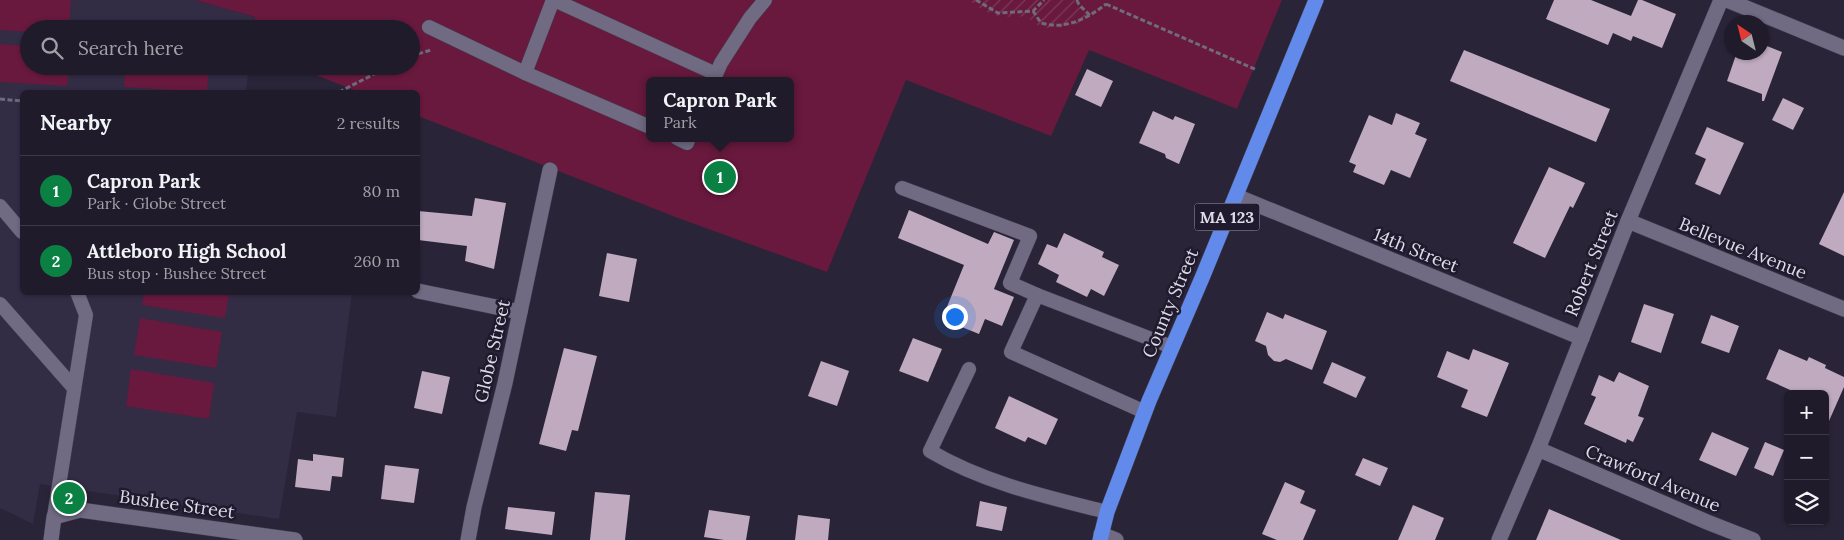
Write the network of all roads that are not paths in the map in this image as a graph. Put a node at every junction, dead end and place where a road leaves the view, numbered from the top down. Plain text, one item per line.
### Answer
1 (553, 0) edge
2 (765, 0) edge
3 (1316, 0) edge
4 (1721, 0) edge
5 (1727, 0) edge
6 (429, 27) dead end
7 (1844, 48) edge
8 (526, 73) junction
9 (713, 77) edge
10 (715, 77) edge
11 (646, 125) edge
12 (550, 170) dead end
13 (902, 188) dead end
14 (1236, 196) junction
15 (0, 206) edge
16 (1628, 221) junction
17 (20, 230) edge
18 (420, 291) edge
19 (78, 295) edge
20 (1038, 295) junction
21 (0, 304) edge
22 (1844, 309) edge
23 (520, 312) junction
24 (1582, 338) junction
25 (1172, 347) junction
26 (969, 369) dead end
27 (74, 388) junction
28 (1145, 412) junction
29 (1538, 449) junction
30 (1108, 512) junction
31 (54, 517) junction
32 (1100, 537) edge
33 (51, 540) edge
34 (294, 540) edge
35 (468, 540) edge
36 (1116, 540) edge
37 (1499, 540) edge
38 (1753, 540) edge

1 - 8 lane
1 - 9 lane
2 - 10 lane
3 - 14 highway, County Street / MA 123
4 - 16 street, Robert Street
5 - 7 street
6 - 8 lane
8 - 11 lane
12 - 23 street, Globe Street
13 - 20 lane
14 - 24 street, 14th Street
14 - 25 highway, County Street / MA 123
15 - 17 lane
16 - 22 street, Bellevue Avenue
16 - 24 street, Robert Street
18 - 23 street
19 - 27 lane
20 - 25 lane
20 - 28 lane
21 - 27 lane
23 - 35 street, Globe Street
24 - 29 street, Robert Street
25 - 28 highway, County Street / MA 123
26 - 30 lane
27 - 31 lane
28 - 30 highway, County Street / MA 123
29 - 37 street, Robert Street
29 - 38 street, Crawford Avenue
30 - 32 highway, County Street / MA 123
31 - 33 street
31 - 34 street, Bushee Street
32 - 36 street

